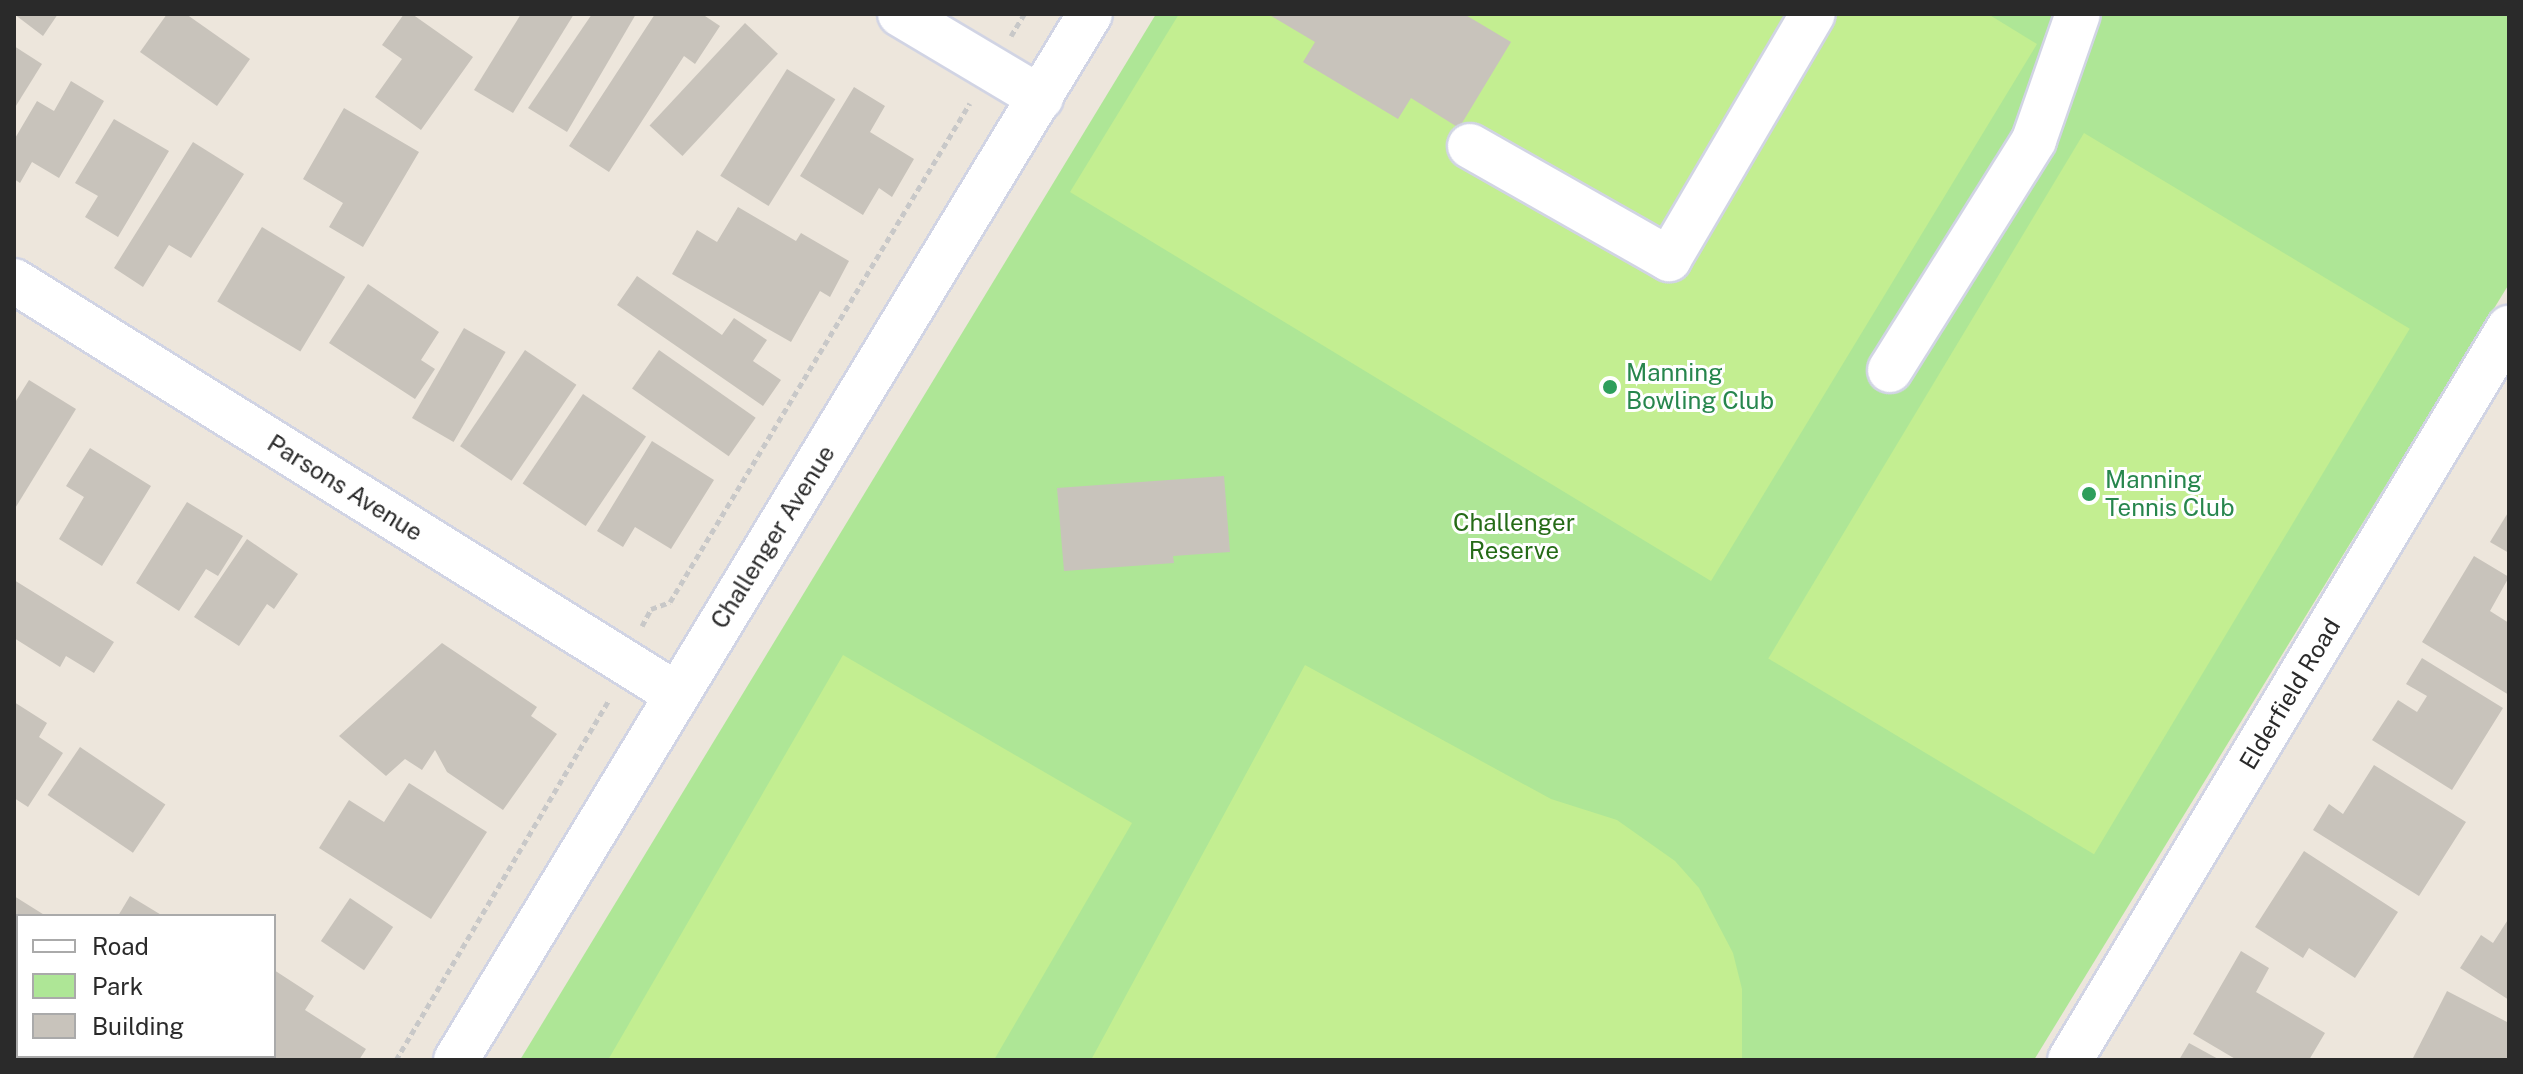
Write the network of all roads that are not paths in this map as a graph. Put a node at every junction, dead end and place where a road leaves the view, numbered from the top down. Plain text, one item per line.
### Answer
1 (900, 14) edge
2 (1090, 14) edge
3 (1813, 14) edge
4 (2078, 14) edge
5 (1041, 98) junction
6 (1470, 146) dead end
7 (14, 281) edge
8 (2504, 349) edge
9 (1890, 370) dead end
10 (676, 694) junction
11 (456, 1060) edge
12 (2070, 1060) edge

1 - 5 street
2 - 5 street, Challenger Avenue
3 - 6 street
4 - 9 street
5 - 10 street, Challenger Avenue
7 - 10 street, Parsons Avenue
8 - 12 street, Elderfield Road
10 - 11 street, Challenger Avenue

